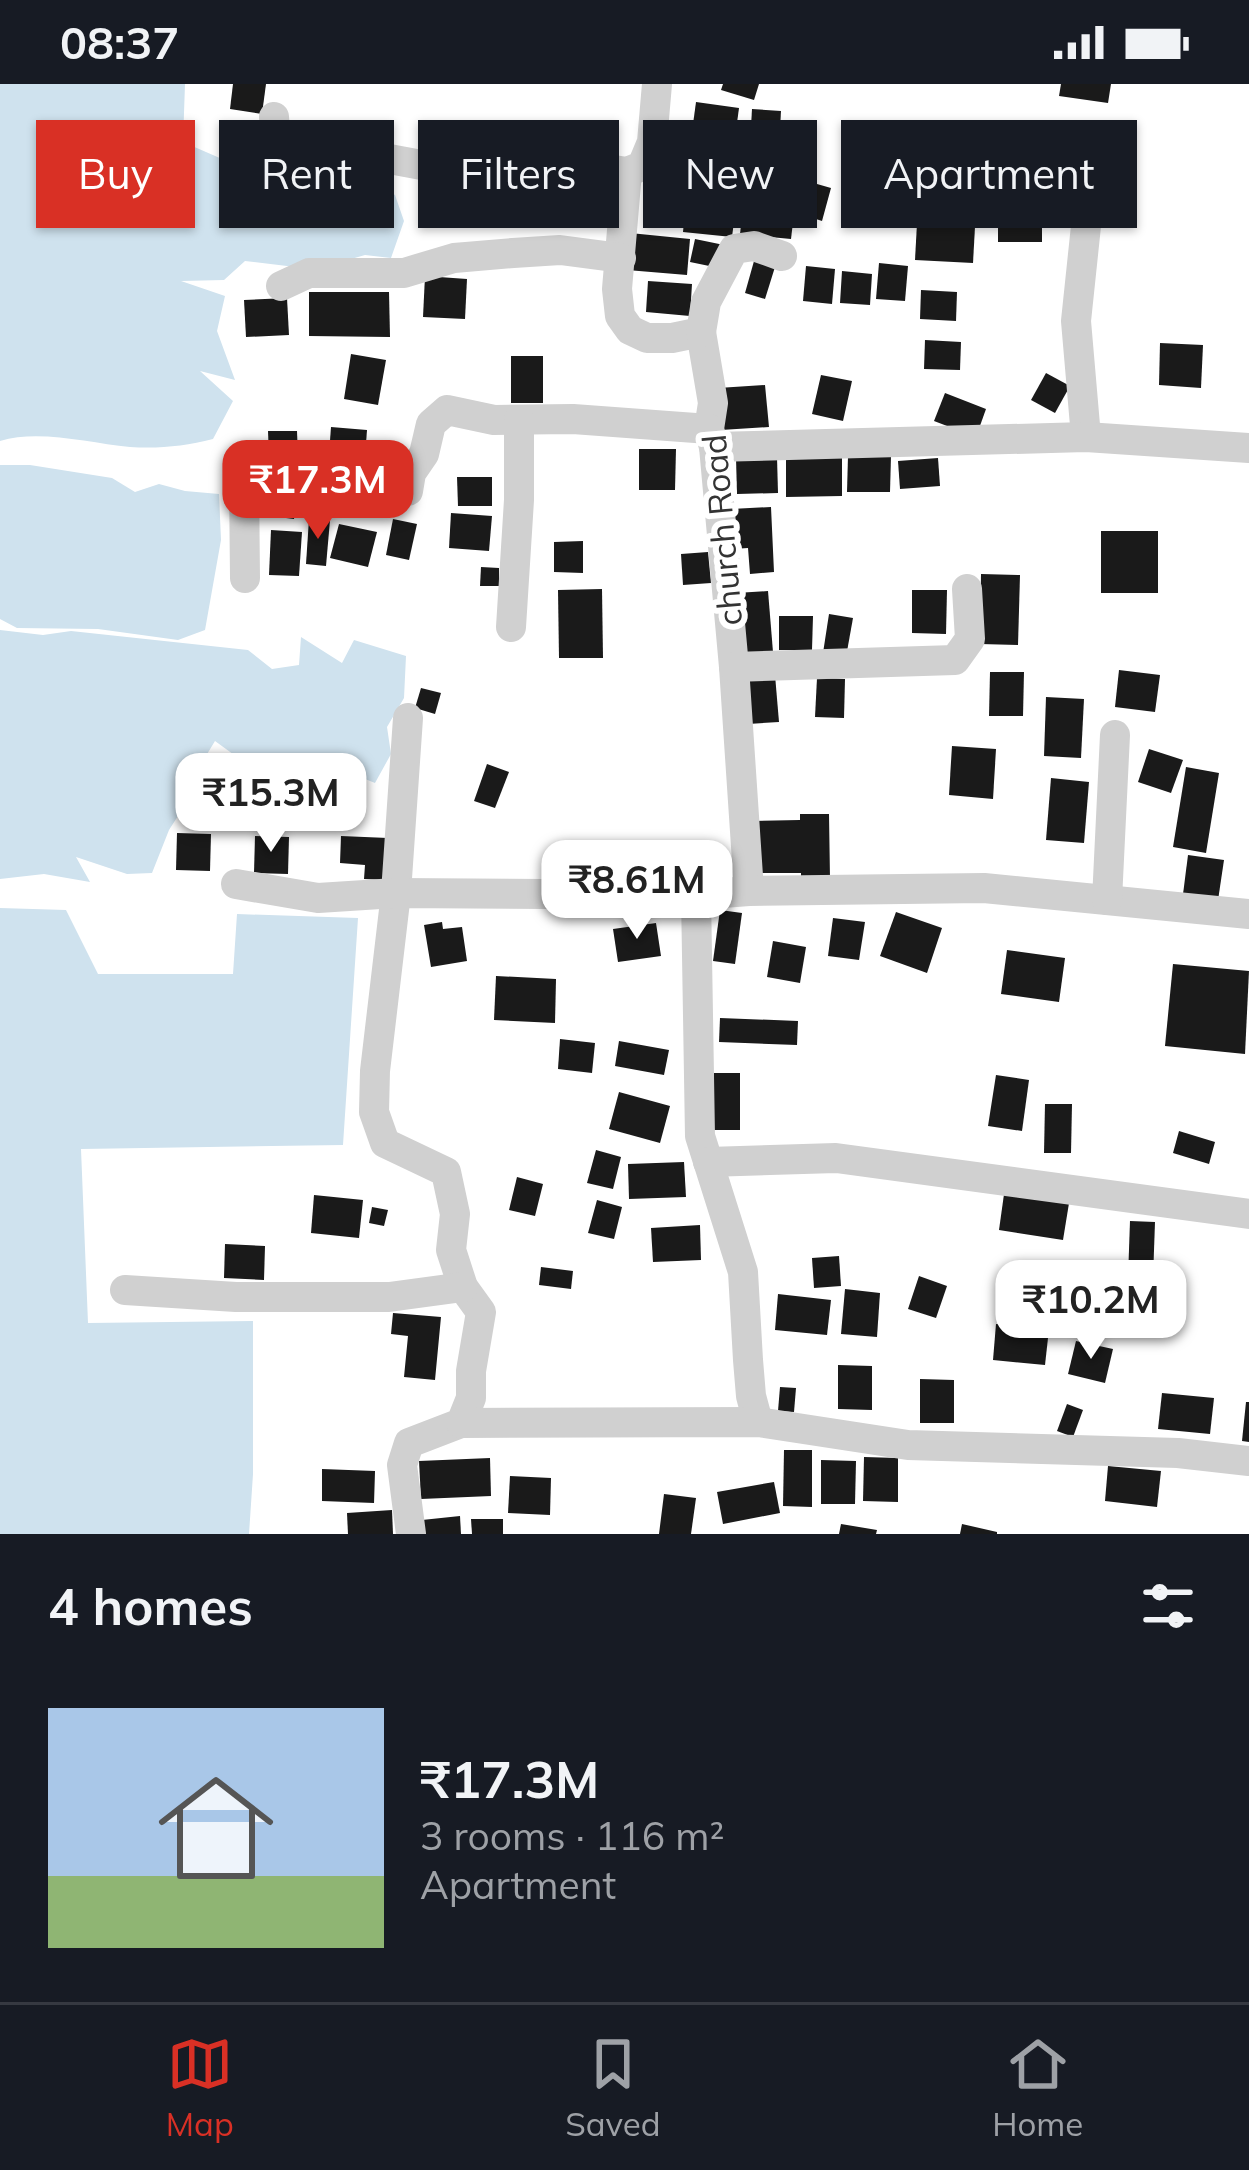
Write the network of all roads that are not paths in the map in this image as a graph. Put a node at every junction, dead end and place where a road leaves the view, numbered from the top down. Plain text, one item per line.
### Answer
1 (657, 84) edge
2 (274, 117) dead end
3 (627, 172) junction
4 (1086, 228) edge
5 (621, 252) junction
6 (782, 256) dead end
7 (281, 286) dead end
8 (701, 332) junction
9 (519, 420) junction
10 (1086, 437) junction
11 (712, 438) junction
12 (1249, 448) edge
13 (245, 578) dead end
14 (967, 589) dead end
15 (511, 627) dead end
16 (734, 667) junction
17 (408, 718) dead end
18 (1115, 735) dead end
19 (236, 884) dead end
20 (748, 891) junction
21 (396, 893) junction
22 (696, 895) junction
23 (1107, 900) junction
24 (1249, 914) edge
25 (708, 1162) junction
26 (1249, 1214) edge
27 (463, 1287) junction
28 (125, 1290) dead end
29 (758, 1422) junction
30 (461, 1423) junction
31 (1249, 1461) edge
32 (411, 1534) edge

1 - 3 street
2 - 3 street
3 - 5 street
4 - 10 street
5 - 7 street
5 - 8 street
6 - 8 street
8 - 11 street, church Road
9 - 11 street
9 - 13 street
9 - 15 street
10 - 11 street
10 - 12 street
11 - 16 street, church Road
14 - 16 street
16 - 20 street, church Road
17 - 21 street
18 - 23 street
19 - 21 street
20 - 22 street
20 - 23 street
21 - 22 street
21 - 27 street
22 - 25 street
23 - 24 street
25 - 26 street
25 - 29 street
27 - 28 street
27 - 30 street
29 - 30 street
29 - 31 street
30 - 32 street

